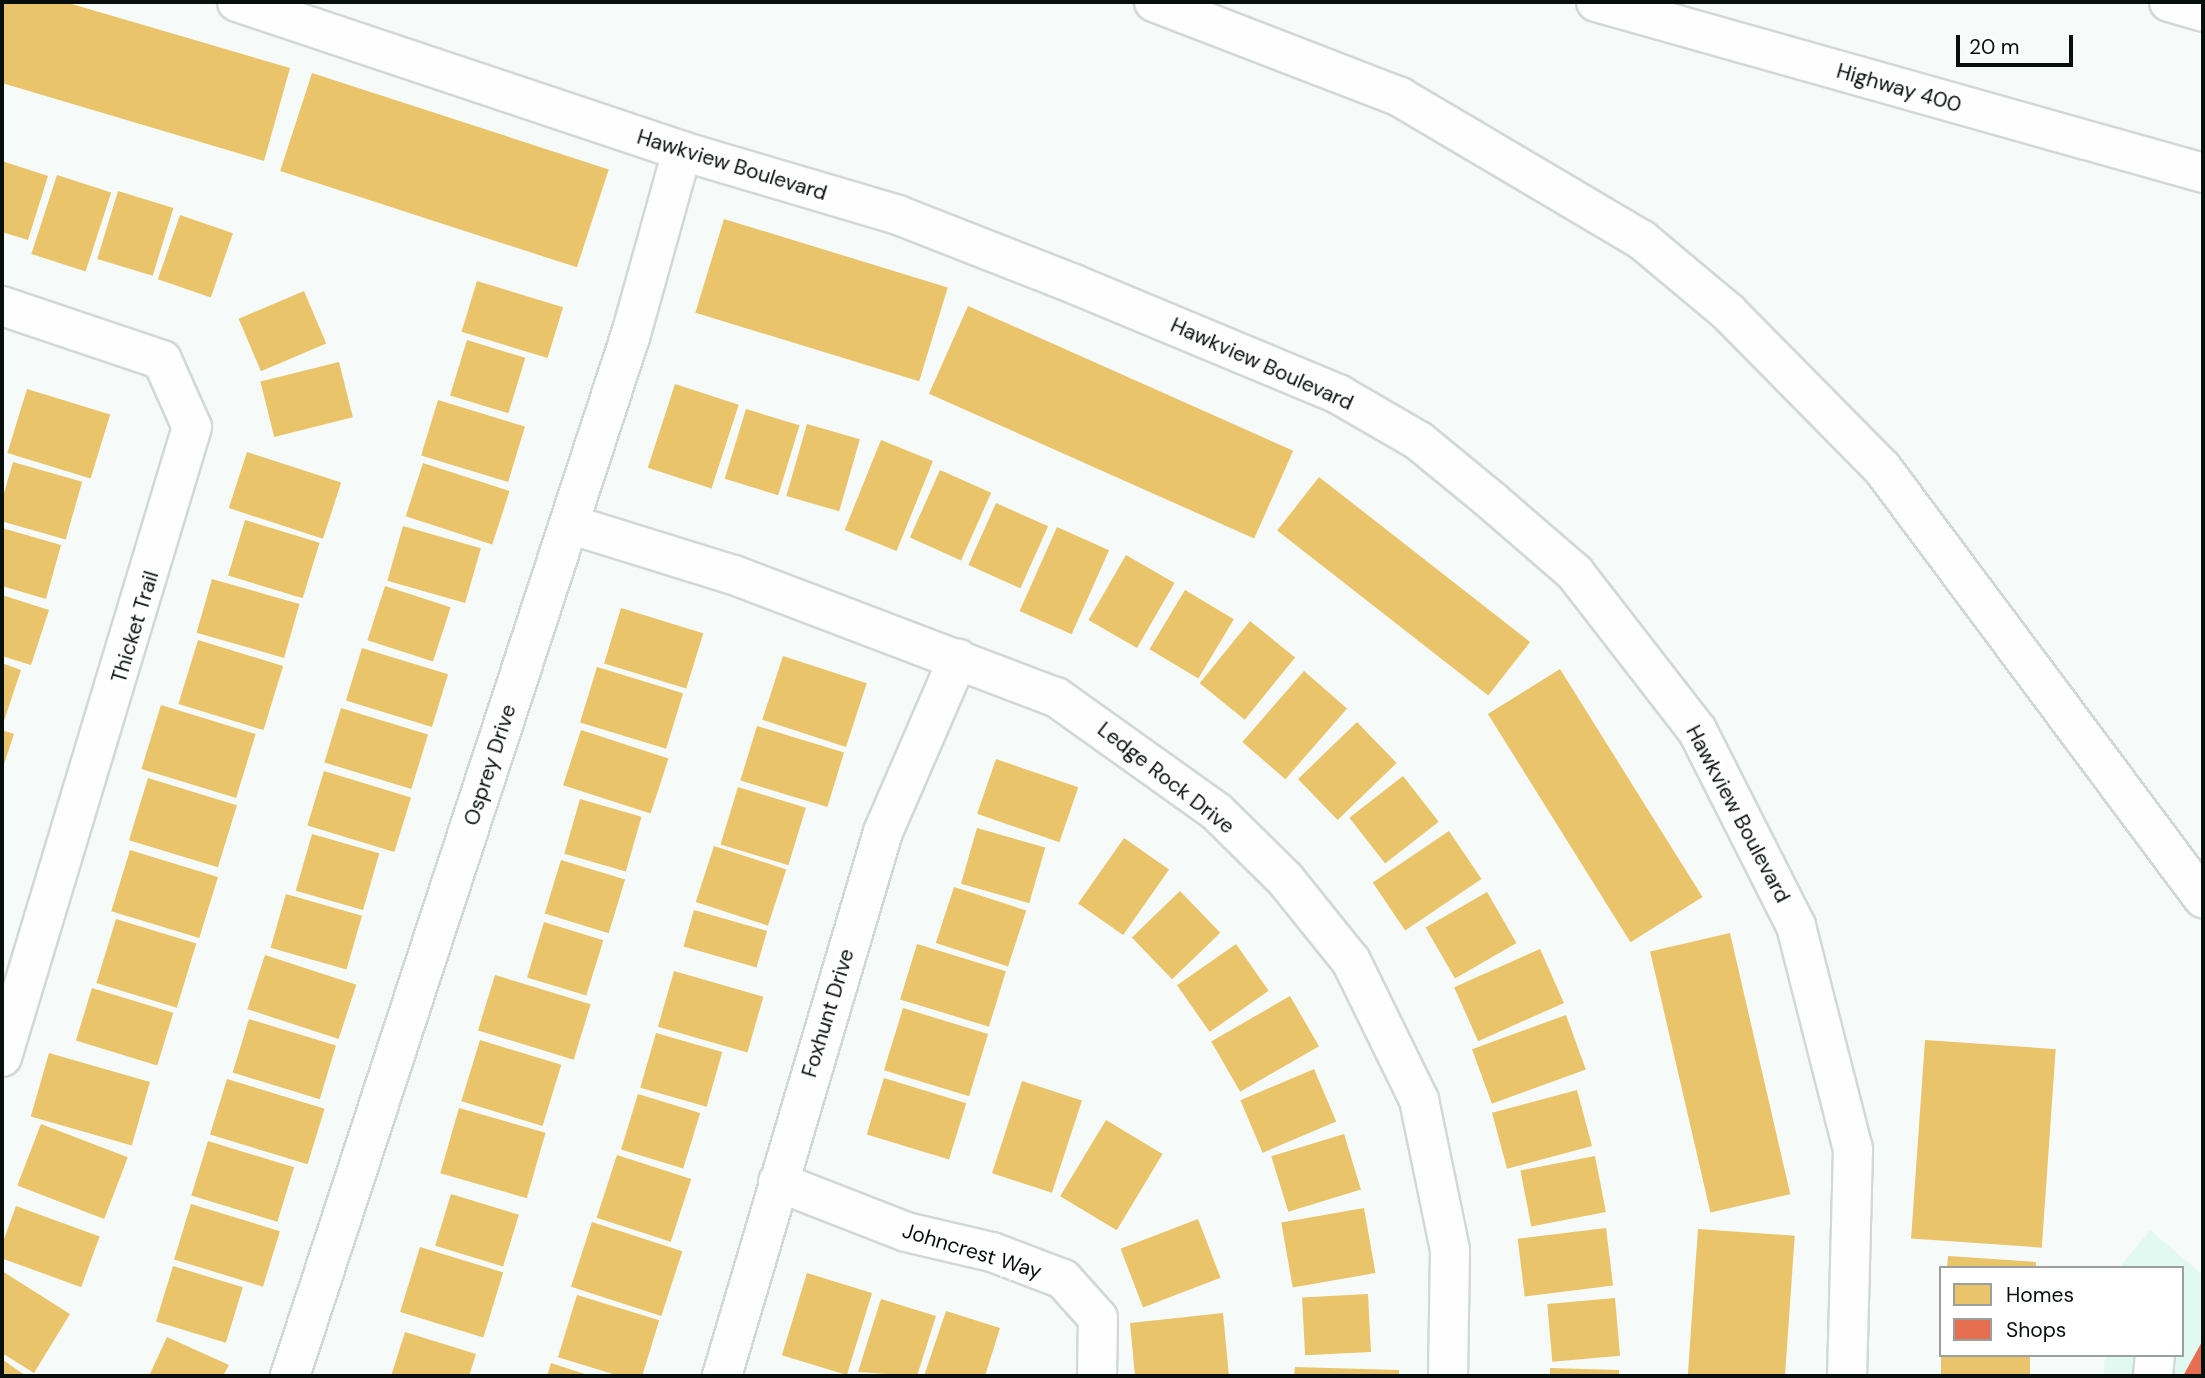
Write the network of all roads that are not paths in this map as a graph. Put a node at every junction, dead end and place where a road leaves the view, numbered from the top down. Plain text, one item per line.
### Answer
1 (237, 2) edge
2 (1154, 2) edge
3 (1596, 2) edge
4 (2169, 2) edge
5 (2203, 12) edge
6 (682, 151) junction
7 (2203, 173) edge
8 (2, 306) edge
9 (569, 524) junction
10 (958, 659) junction
11 (2203, 898) edge
12 (2, 1057) edge
13 (778, 1182) junction
14 (2155, 1357) edge
15 (290, 1376) edge
16 (722, 1376) edge
17 (1097, 1376) edge
18 (1448, 1376) edge
19 (1847, 1376) edge
20 (2153, 1376) edge

1 - 6 main road, Hawkview Boulevard
2 - 11 main road
3 - 7 main road, Highway 400
4 - 5 main road
6 - 9 main road, Osprey Drive
6 - 19 main road, Hawkview Boulevard
8 - 12 main road, Thicket Trail
9 - 10 main road, Ledge Rock Drive
9 - 15 main road, Osprey Drive
10 - 13 main road, Foxhunt Drive
10 - 18 main road, Ledge Rock Drive
13 - 16 main road, Foxhunt Drive
13 - 17 main road, Johncrest Way
14 - 20 main road

